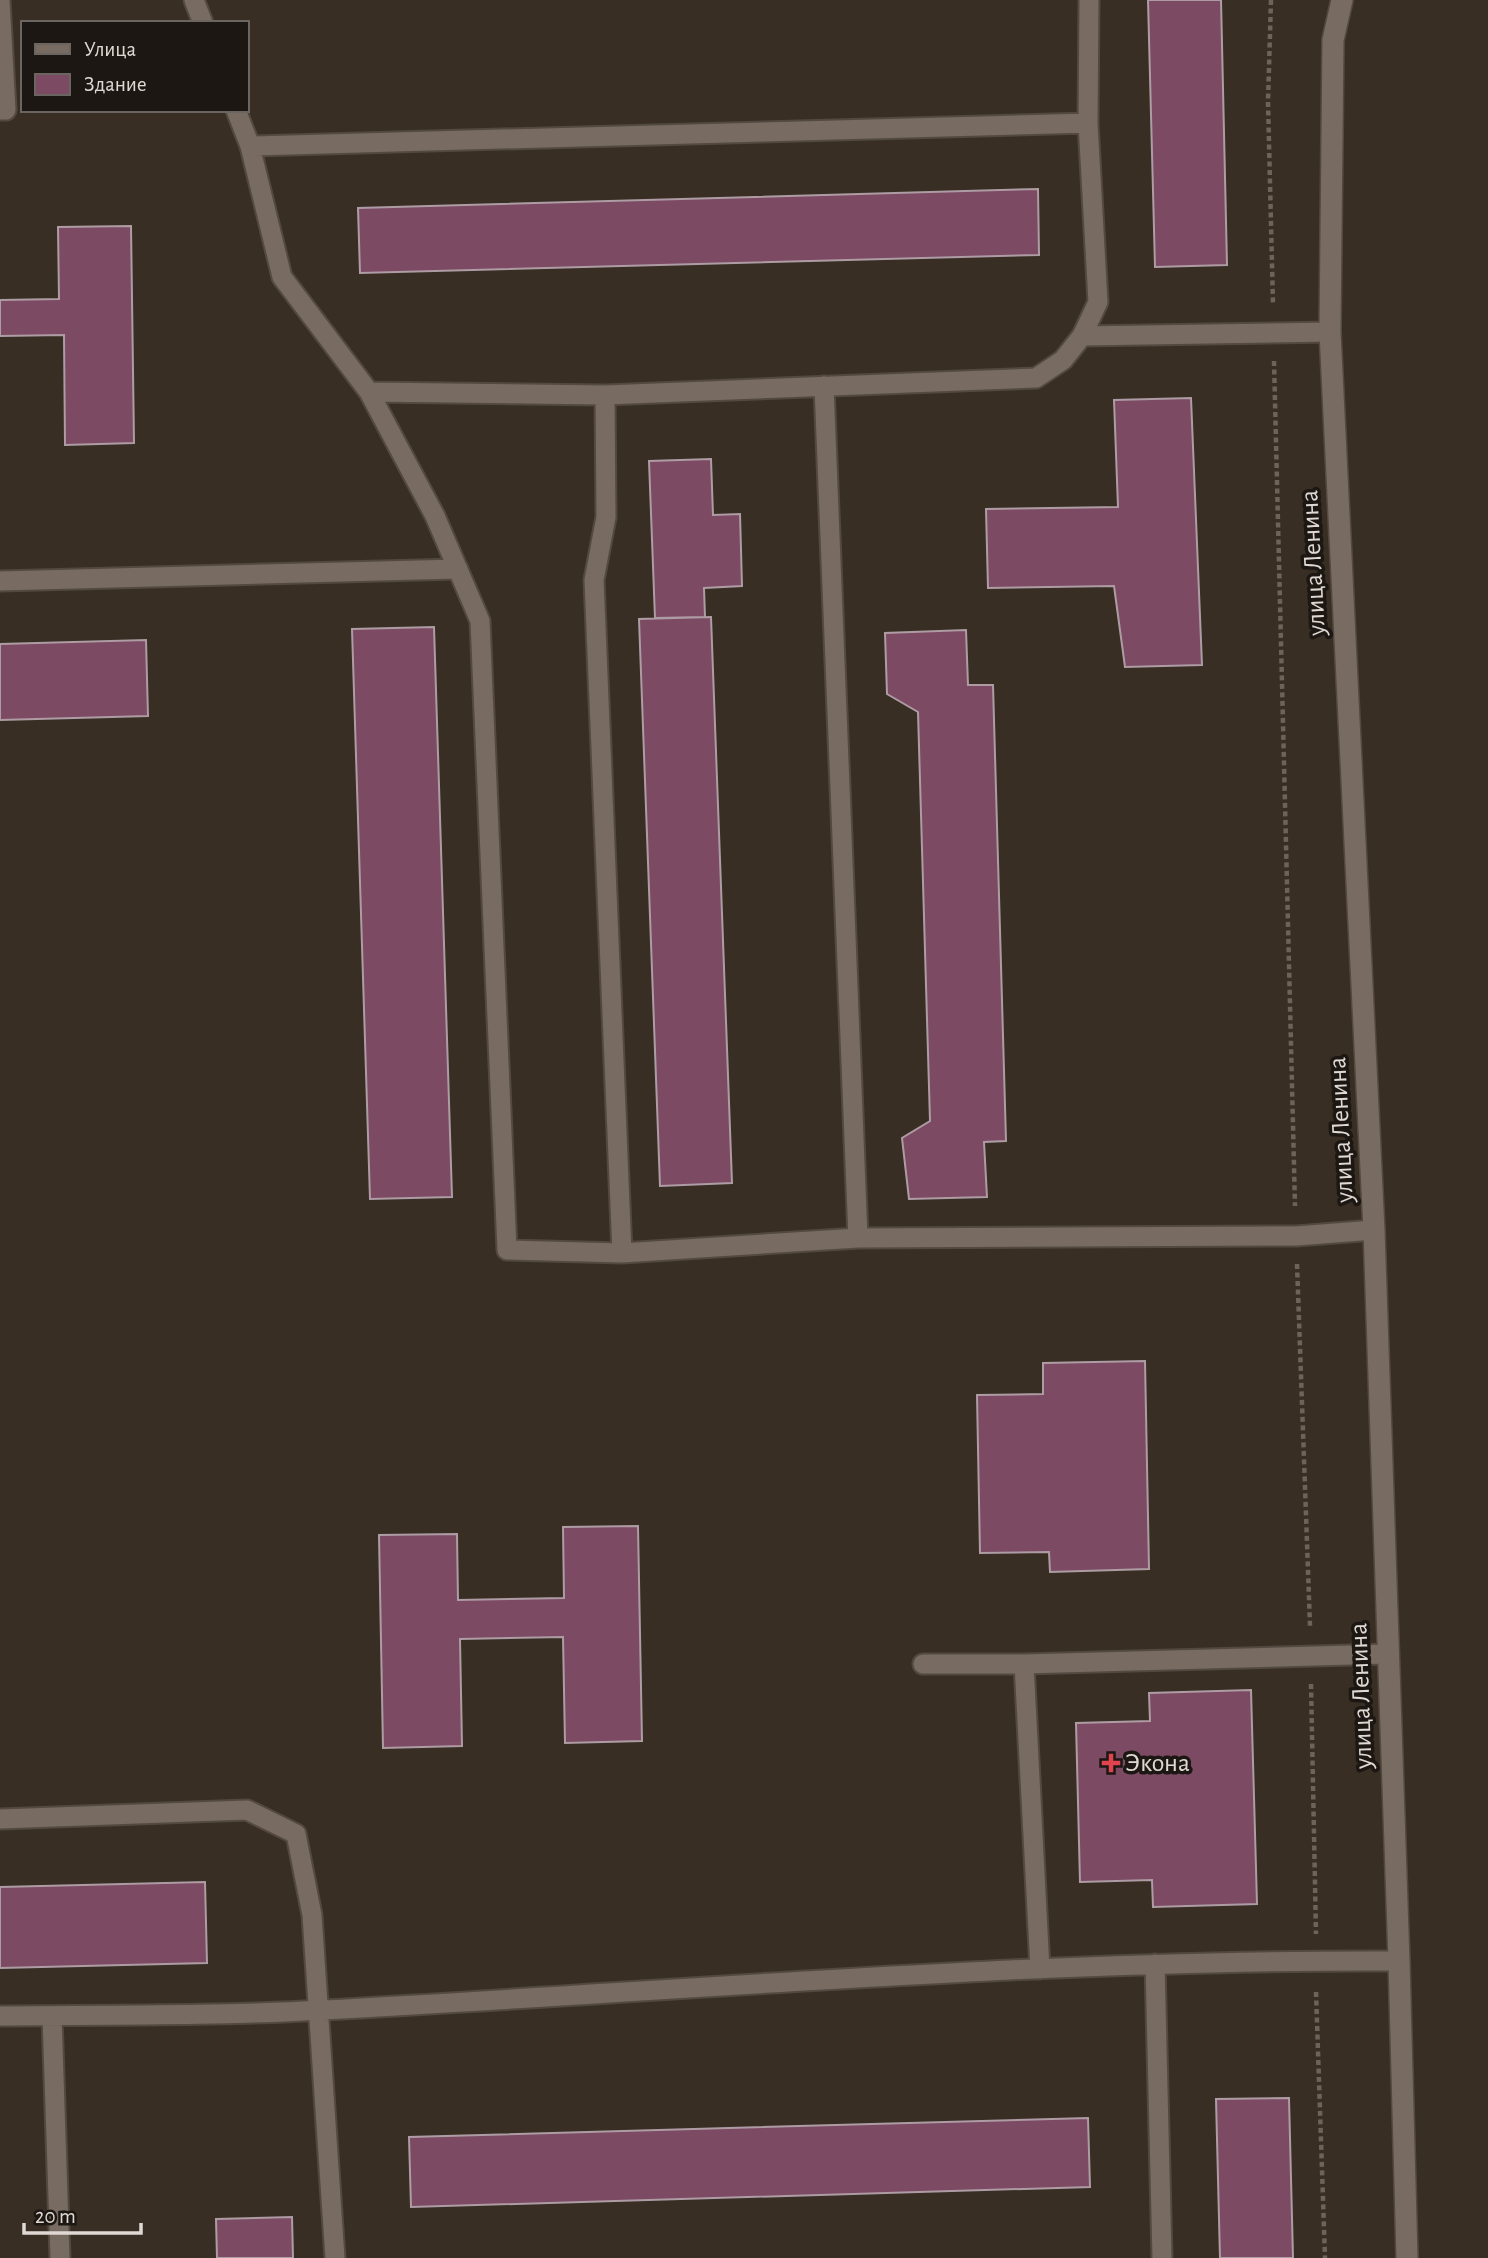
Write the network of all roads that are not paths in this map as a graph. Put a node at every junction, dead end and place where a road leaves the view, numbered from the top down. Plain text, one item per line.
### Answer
1 (194, 0) edge
2 (1089, 0) edge
3 (1342, 0) edge
4 (0, 1) edge
5 (202, 21) edge
6 (0, 110) edge
7 (237, 112) edge
8 (1088, 123) junction
9 (250, 146) junction
10 (1330, 332) junction
11 (1082, 337) junction
12 (824, 386) junction
13 (369, 392) junction
14 (604, 396) junction
15 (458, 569) junction
16 (0, 580) edge
17 (1374, 1230) junction
18 (858, 1238) junction
19 (622, 1253) junction
20 (1388, 1654) junction
21 (923, 1664) dead end
22 (1024, 1664) junction
23 (0, 1819) edge
24 (1399, 1961) junction
25 (1155, 1965) junction
26 (1040, 1969) junction
27 (319, 2010) junction
28 (52, 2016) junction
29 (0, 2017) edge
30 (60, 2258) edge
31 (335, 2258) edge
32 (1162, 2258) edge
33 (1407, 2258) edge

1 - 5 lane
2 - 8 lane
3 - 10 street, улица Ленина
4 - 6 lane
7 - 9 lane
8 - 9 lane
8 - 11 lane
9 - 13 lane
10 - 11 lane
10 - 17 street, улица Ленина
11 - 12 lane
12 - 14 lane
12 - 18 lane
13 - 14 lane
13 - 15 lane
14 - 19 lane
15 - 16 lane
15 - 19 lane
17 - 18 lane
17 - 20 street, улица Ленина
18 - 19 lane
20 - 22 lane
20 - 24 street, улица Ленина
21 - 22 lane
22 - 26 lane
23 - 27 lane
24 - 25 lane
24 - 33 street, улица Ленина
25 - 26 lane
25 - 32 lane
26 - 27 lane
27 - 28 lane
27 - 31 lane
28 - 29 lane
28 - 30 lane

